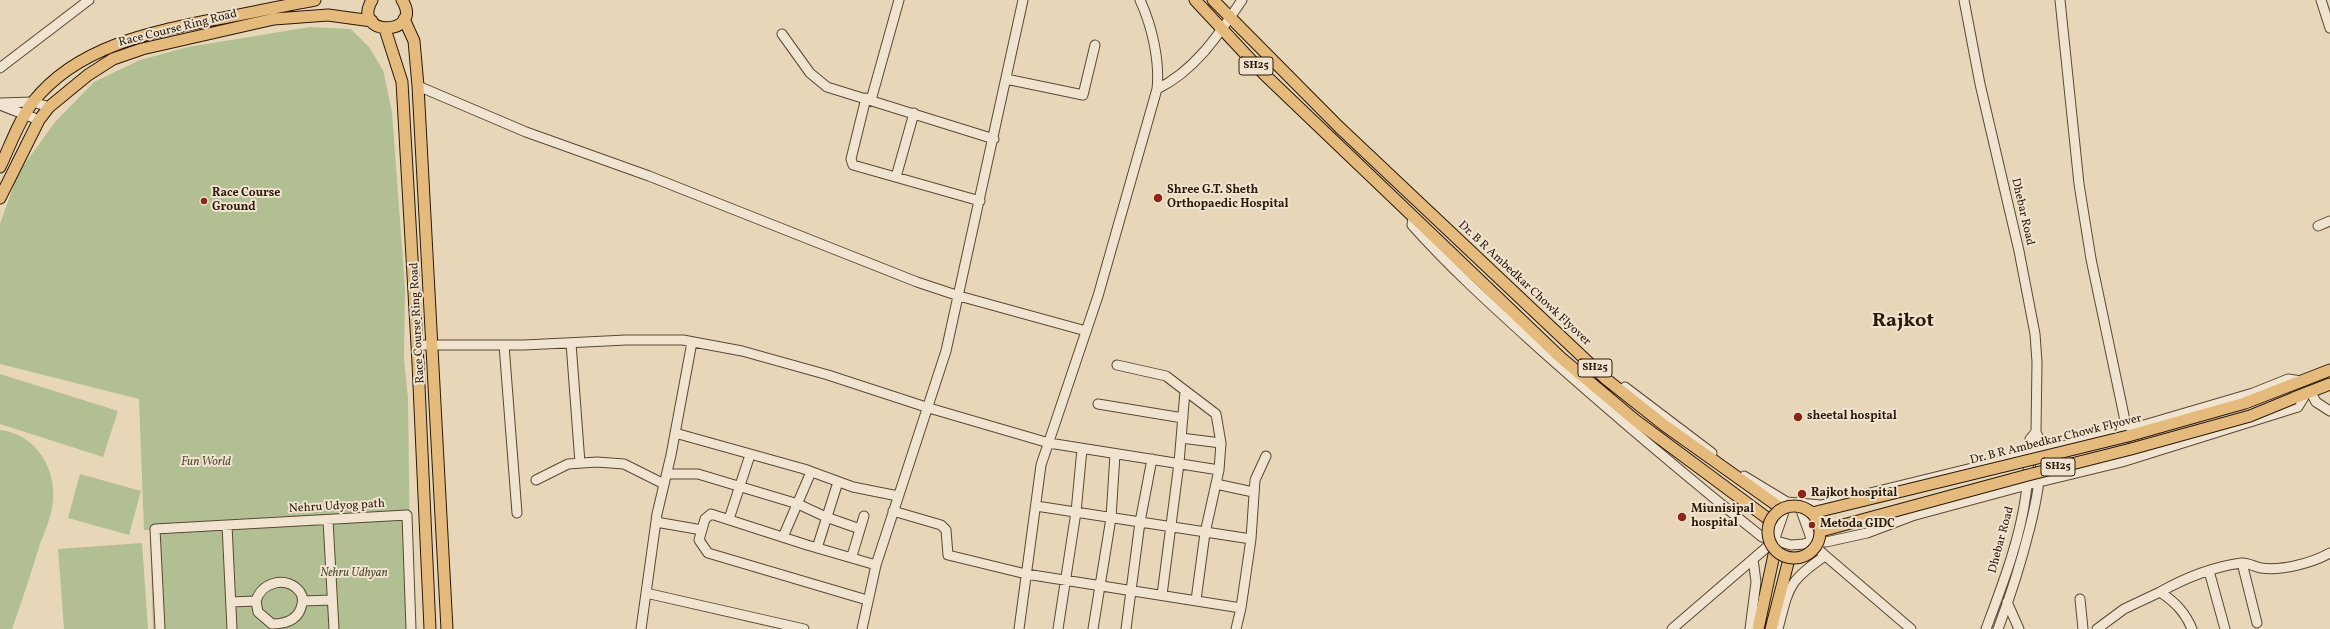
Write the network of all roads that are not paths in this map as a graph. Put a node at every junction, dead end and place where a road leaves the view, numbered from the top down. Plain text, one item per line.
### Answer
1 (89, 0) edge
2 (315, 0) edge
3 (372, 0) edge
4 (899, 0) edge
5 (1023, 0) edge
6 (1140, 0) edge
7 (1195, 0) edge
8 (1213, 0) edge
9 (1242, 0) edge
10 (1964, 0) edge
11 (2060, 0) edge
12 (2321, 0) edge
13 (404, 1) edge
14 (2327, 11) edge
15 (1230, 18) junction
16 (404, 19) junction
17 (372, 21) junction
18 (1221, 28) junction
19 (2330, 28) edge
20 (384, 29) junction
21 (782, 34) dead end
22 (1095, 45) dead end
23 (0, 68) edge
24 (1006, 79) junction
25 (418, 86) junction
26 (1157, 89) junction
27 (868, 99) junction
28 (33, 102) junction
29 (0, 104) edge
30 (49, 107) junction
31 (914, 112) junction
32 (26, 115) junction
33 (39, 120) junction
34 (994, 139) junction
35 (0, 168) edge
36 (11, 174) junction
37 (896, 177) junction
38 (0, 198) edge
39 (980, 201) junction
40 (1414, 219) junction
41 (2330, 221) edge
42 (2318, 226) dead end
43 (960, 296) junction
44 (1086, 331) junction
45 (692, 342) junction
46 (571, 343) junction
47 (433, 345) junction
48 (417, 346) junction
49 (504, 346) junction
50 (1117, 366) dead end
51 (2330, 370) edge
52 (2303, 381) junction
53 (2330, 384) edge
54 (1185, 391) junction
55 (2308, 392) junction
56 (1098, 404) dead end
57 (929, 408) junction
58 (2330, 411) edge
59 (1183, 418) junction
60 (2127, 430) junction
61 (2036, 432) junction
62 (675, 433) junction
63 (1181, 438) junction
64 (1048, 443) junction
65 (1220, 443) junction
66 (1082, 448) junction
67 (2040, 452) junction
68 (1115, 454) junction
69 (2029, 454) junction
70 (750, 455) junction
71 (1266, 456) dead end
72 (1152, 459) junction
73 (580, 463) junction
74 (1179, 464) junction
75 (1219, 470) junction
76 (811, 472) junction
77 (667, 474) junction
78 (536, 480) dead end
79 (838, 482) junction
80 (2038, 482) junction
81 (664, 484) junction
82 (1216, 484) junction
83 (2027, 485) junction
84 (739, 487) junction
85 (1253, 492) junction
86 (898, 496) junction
87 (1798, 502) junction
88 (798, 504) junction
89 (1036, 506) junction
90 (1784, 506) junction
91 (893, 511) junction
92 (1076, 512) junction
93 (517, 513) dead end
94 (1812, 513) junction
95 (864, 516) dead end
96 (826, 517) junction
97 (1111, 518) junction
98 (729, 519) junction
99 (328, 520) junction
100 (1771, 521) junction
101 (656, 522) junction
102 (1140, 522) junction
103 (227, 525) junction
104 (1172, 527) junction
105 (860, 529) junction
106 (702, 530) junction
107 (1821, 531) junction
108 (1205, 533) junction
109 (783, 537) junction
110 (1250, 539) junction
111 (1812, 540) junction
112 (1774, 546) junction
113 (817, 548) junction
114 (2330, 554) edge
115 (852, 556) junction
116 (1826, 556) junction
117 (1789, 558) junction
118 (1753, 559) junction
119 (2242, 563) junction
120 (876, 565) junction
121 (2209, 571) junction
122 (1026, 574) junction
123 (1067, 580) junction
124 (1099, 585) junction
125 (1132, 590) junction
126 (2160, 592) junction
127 (646, 594) junction
128 (1162, 595) junction
129 (2080, 598) dead end
130 (332, 600) junction
131 (867, 600) junction
132 (1196, 600) junction
133 (256, 601) junction
134 (303, 601) junction
135 (231, 602) junction
136 (2007, 602) junction
137 (1241, 608) junction
138 (2257, 623) dead end
139 (160, 629) edge
140 (232, 629) edge
141 (334, 629) edge
142 (411, 629) edge
143 (430, 629) edge
144 (447, 629) edge
145 (641, 629) edge
146 (804, 629) edge
147 (862, 629) edge
148 (1019, 629) edge
149 (1058, 629) edge
150 (1093, 629) edge
151 (1126, 629) edge
152 (1236, 629) edge
153 (1672, 629) edge
154 (1750, 629) edge
155 (1758, 629) edge
156 (1771, 629) edge
157 (1778, 629) edge
158 (1911, 629) edge
159 (1986, 629) edge
160 (1998, 629) edge
161 (2019, 629) edge
162 (2083, 629) edge
163 (2096, 629) edge
164 (2192, 629) edge
165 (2225, 629) edge

1 - 23 street
2 - 28 main road, Race Course Ring Road
3 - 17 main road
4 - 27 street
5 - 24 street
6 - 26 street
7 - 18 main road, SH25
8 - 15 main road, SH25
9 - 15 street
10 - 61 street, Dhebar Road
11 - 60 street
12 - 14 street
13 - 16 main road
14 - 19 street
15 - 18 street
15 - 90 main road, Dr. B R Ambedkar Chowk Flyover / SH25
16 - 20 main road
16 - 25 main road, Race Course Ring Road
17 - 20 main road
17 - 30 main road, Race Course Ring Road
18 - 26 street
18 - 40 main road, SH25
20 - 48 main road, Race Course Ring Road
21 - 27 street
22 - 24 street
24 - 34 street
25 - 43 street
25 - 47 main road, Race Course Ring Road
26 - 44 street
27 - 31 street
27 - 37 street
28 - 29 street
28 - 30 street
28 - 32 main road, Race Course Ring Road
29 - 32 street
30 - 33 main road, Race Course Ring Road
31 - 34 street
31 - 37 street
32 - 33 street
32 - 35 main road, Race Course Ring Road
33 - 36 main road, Race Course Ring Road
34 - 39 street
35 - 36 street
36 - 38 main road, Race Course Ring Road
37 - 39 street
39 - 43 street
40 - 100 main road, SH25
40 - 112 street
41 - 42 street
43 - 44 street
43 - 57 street
44 - 64 street
45 - 46 street
45 - 57 street
45 - 62 street
46 - 49 street
46 - 73 street
47 - 48 street
47 - 49 street
47 - 144 main road, Race Course Ring Road
48 - 143 main road, Race Course Ring Road
49 - 93 street
50 - 54 street
51 - 52 main road, SH25
52 - 60 street
52 - 94 main road, Dr. B R Ambedkar Chowk Flyover / SH25, bridge
53 - 55 main road, SH25
54 - 59 street
54 - 65 street
55 - 58 street
55 - 80 street
55 - 107 main road, SH25, bridge
56 - 59 street
57 - 64 street
57 - 86 street
59 - 63 street
60 - 67 street
61 - 67 street, Dhebar Road
61 - 69 street, Dhebar Road
62 - 70 street
62 - 77 street
63 - 65 street
63 - 74 street
64 - 66 street
64 - 89 street
65 - 75 street
66 - 68 street
66 - 92 street
67 - 69 street
67 - 80 street, Dhebar Road
68 - 72 street
68 - 97 street
69 - 83 street, Dhebar Road
69 - 87 street
70 - 76 street
70 - 84 street
71 - 85 street
72 - 74 street
72 - 102 street
73 - 78 street
73 - 81 street
74 - 75 street
74 - 104 street
75 - 82 street
76 - 79 street
76 - 88 street
77 - 81 street
77 - 84 street
79 - 86 street
79 - 96 street
80 - 83 street
80 - 136 street, Dhebar Road
81 - 101 street
82 - 85 street
82 - 108 street
83 - 111 street
83 - 159 street, Dhebar Road
84 - 88 street
84 - 98 street
85 - 110 street
86 - 91 street
87 - 90 street
87 - 111 street
88 - 96 street
88 - 109 street
89 - 92 street
89 - 122 street
90 - 94 main road, bridge
90 - 100 main road, bridge
90 - 112 street
91 - 120 street
91 - 122 street
92 - 97 street
92 - 123 street
94 - 107 main road, bridge
95 - 105 street
96 - 105 street
96 - 113 street
97 - 102 street
97 - 124 street
98 - 106 street
98 - 109 street
99 - 103 street, Nehru Udyog path
99 - 130 street
99 - 142 street, Nehru Udyog path
100 - 112 main road, bridge
101 - 106 street
101 - 127 street
102 - 104 street
102 - 125 street
103 - 135 street
103 - 139 street, Nehru Udyog path
104 - 108 street
104 - 128 street
105 - 115 street
106 - 131 street
107 - 117 main road, bridge
108 - 110 street
108 - 132 street
109 - 113 street
110 - 137 street
111 - 112 street
111 - 116 street
112 - 117 main road, bridge
112 - 118 street
112 - 155 main road
113 - 115 street
114 - 119 street
115 - 120 street
116 - 157 street
116 - 158 street
117 - 156 main road
118 - 153 street
118 - 154 street
119 - 121 street
119 - 138 street
120 - 131 street
121 - 126 street
121 - 165 street
122 - 123 street
122 - 148 street
123 - 124 street
123 - 149 street
124 - 125 street
124 - 150 street
125 - 128 street
125 - 151 street
126 - 163 street
126 - 164 street
127 - 145 street
127 - 146 street
128 - 132 street
129 - 162 street
130 - 134 street
130 - 141 street
131 - 147 street
132 - 137 street
133 - 134 street
133 - 134 street
133 - 135 street
135 - 140 street
136 - 160 street, Dhebar Road
136 - 161 street
137 - 152 street

